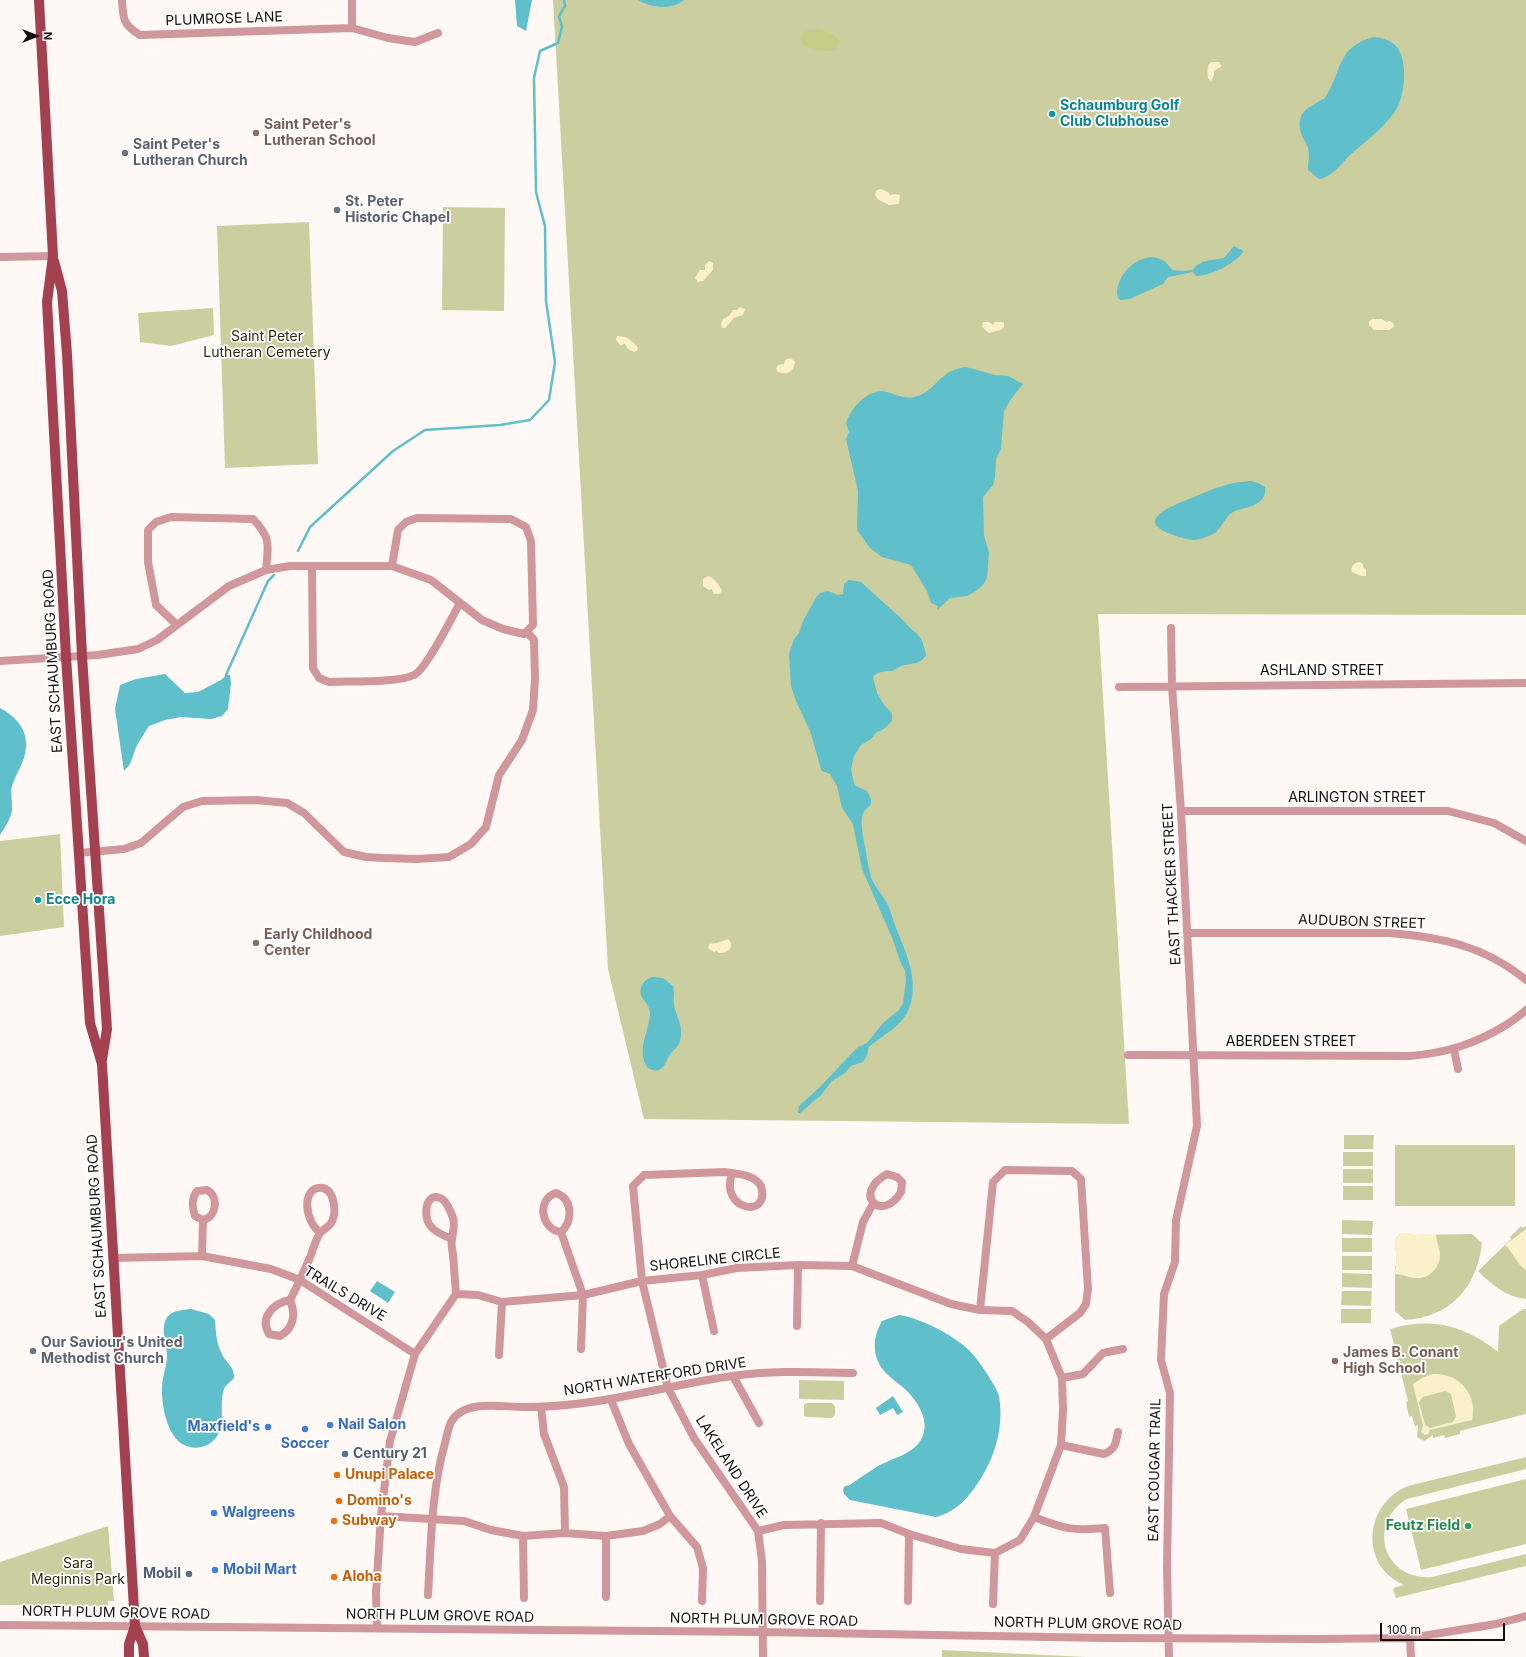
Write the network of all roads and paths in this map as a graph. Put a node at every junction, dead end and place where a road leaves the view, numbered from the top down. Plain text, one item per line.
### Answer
1 (39, 0) edge
2 (122, 0) edge
3 (352, 0) edge
4 (352, 28) junction
5 (438, 33) dead end
6 (53, 256) junction
7 (0, 257) edge
8 (392, 566) junction
9 (312, 567) junction
10 (266, 570) junction
11 (460, 604) junction
12 (177, 624) junction
13 (1171, 628) dead end
14 (525, 633) junction
15 (82, 656) junction
16 (66, 657) junction
17 (0, 661) edge
18 (1526, 683) edge
19 (1172, 686) junction
20 (1119, 687) dead end
21 (1181, 811) junction
22 (1526, 841) edge
23 (95, 852) junction
24 (79, 853) junction
25 (1187, 933) junction
26 (1526, 980) edge
27 (1526, 1010) edge
28 (1454, 1049) junction
29 (1128, 1055) dead end
30 (1194, 1055) junction
31 (102, 1064) junction
32 (1458, 1069) dead end
33 (1194, 1138) joint
34 (732, 1174) junction
35 (873, 1204) dead end
36 (204, 1220) dead end
37 (320, 1232) junction
38 (560, 1232) junction
39 (452, 1239) junction
40 (202, 1256) junction
41 (113, 1258) junction
42 (798, 1265) junction
43 (852, 1266) junction
44 (702, 1275) junction
45 (300, 1280) junction
46 (642, 1281) junction
47 (456, 1294) junction
48 (583, 1295) junction
49 (290, 1300) junction
50 (502, 1302) junction
51 (980, 1310) junction
52 (797, 1326) dead end
53 (714, 1331) dead end
54 (1046, 1339) junction
55 (581, 1349) dead end
56 (1122, 1349) dead end
57 (415, 1354) junction
58 (498, 1355) dead end
59 (852, 1373) dead end
60 (733, 1376) junction
61 (1062, 1378) junction
62 (668, 1388) junction
63 (611, 1400) junction
64 (541, 1407) junction
65 (759, 1423) dead end
66 (1118, 1432) dead end
67 (1061, 1445) junction
68 (381, 1516) junction
69 (670, 1516) junction
70 (1034, 1517) junction
71 (432, 1519) junction
72 (821, 1524) junction
73 (758, 1531) junction
74 (565, 1533) junction
75 (909, 1534) junction
76 (523, 1536) junction
77 (606, 1536) junction
78 (995, 1553) junction
79 (1110, 1593) dead end
80 (428, 1595) dead end
81 (606, 1597) dead end
82 (524, 1598) dead end
83 (820, 1600) dead end
84 (702, 1601) dead end
85 (908, 1601) dead end
86 (992, 1604) dead end
87 (1526, 1616) edge
88 (0, 1625) edge
89 (135, 1626) junction
90 (377, 1628) junction
91 (763, 1632) junction
92 (1168, 1638) junction
93 (1410, 1638) junction
94 (129, 1657) edge
95 (144, 1657) edge
96 (764, 1657) edge
97 (1169, 1657) edge
98 (1411, 1657) edge

1 - 6 main road, EAST SCHAUMBURG ROAD
2 - 4 street, PLUMROSE LANE
3 - 4 street
4 - 5 street, PLUMROSE LANE
6 - 7 street
6 - 15 main road, EAST SCHAUMBURG ROAD
6 - 16 main road, EAST SCHAUMBURG ROAD
8 - 9 street
8 - 11 street
8 - 14 street
9 - 10 street
9 - 11 street
10 - 12 street
10 - 12 street
11 - 14 street
12 - 15 street
13 - 19 street, EAST THACKER STREET
14 - 23 street
15 - 16 street
15 - 23 main road, EAST SCHAUMBURG ROAD
16 - 17 street
16 - 24 main road, EAST SCHAUMBURG ROAD
18 - 19 street, ASHLAND STREET
19 - 20 street, ASHLAND STREET
19 - 21 street, EAST THACKER STREET
21 - 22 street, ARLINGTON STREET
21 - 25 street, EAST THACKER STREET
23 - 24 street
23 - 31 main road, EAST SCHAUMBURG ROAD
24 - 31 main road, EAST SCHAUMBURG ROAD
25 - 26 street, AUDUBON STREET
25 - 30 street, EAST THACKER STREET
27 - 28 street, ABERDEEN STREET
28 - 30 street, ABERDEEN STREET
28 - 32 street
29 - 30 street, ABERDEEN STREET
30 - 33 street, EAST THACKER STREET
31 - 41 main road, EAST SCHAUMBURG ROAD
33 - 92 street, EAST COUGAR TRAIL
34 - 34 street
34 - 46 street, LAKELAND DRIVE
35 - 43 street
36 - 40 street
37 - 37 street
37 - 45 street
38 - 38 street
38 - 48 street
39 - 39 street
39 - 47 street
40 - 41 street, TRAILS DRIVE
40 - 45 street, TRAILS DRIVE
41 - 89 main road, EAST SCHAUMBURG ROAD
42 - 43 street, SHORELINE CIRCLE
42 - 44 street, SHORELINE CIRCLE
42 - 52 street
43 - 51 street, SHORELINE CIRCLE
44 - 46 street, SHORELINE CIRCLE
44 - 53 street
45 - 49 street
45 - 57 street, TRAILS DRIVE
46 - 48 street, SHORELINE CIRCLE
46 - 62 street, LAKELAND DRIVE
47 - 50 street, SHORELINE CIRCLE
47 - 57 street
48 - 50 street, SHORELINE CIRCLE
48 - 55 street
49 - 49 street
50 - 58 street
51 - 54 street, SHORELINE CIRCLE
51 - 54 street
54 - 61 street, SHORELINE CIRCLE
56 - 61 street
57 - 68 street
59 - 60 street, NORTH WATERFORD DRIVE
60 - 62 street, NORTH WATERFORD DRIVE
60 - 65 street
61 - 67 street, SHORELINE CIRCLE
62 - 63 street, NORTH WATERFORD DRIVE
62 - 73 street, LAKELAND DRIVE
63 - 64 street, NORTH WATERFORD DRIVE
63 - 69 street
64 - 71 street, NORTH WATERFORD DRIVE
64 - 74 street
66 - 67 street
67 - 70 street, SHORELINE CIRCLE
68 - 71 street
68 - 90 street
69 - 77 street
69 - 84 street
70 - 78 street, SHORELINE CIRCLE
70 - 79 street
71 - 76 street
71 - 80 street, NORTH WATERFORD DRIVE
72 - 73 street
72 - 75 street
72 - 83 street
73 - 91 street, LAKELAND DRIVE
74 - 76 street
74 - 77 street
75 - 78 street
75 - 85 street
76 - 82 street
77 - 81 street
78 - 86 street
87 - 93 street, NORTH PLUM GROVE ROAD
88 - 89 street, NORTH PLUM GROVE ROAD
89 - 90 street, NORTH PLUM GROVE ROAD
89 - 94 main road, EAST SCHAUMBURG ROAD
89 - 95 main road, EAST SCHAUMBURG ROAD
90 - 91 street, NORTH PLUM GROVE ROAD
91 - 92 street, NORTH PLUM GROVE ROAD
91 - 96 street, LAKELAND DRIVE
92 - 93 street, NORTH PLUM GROVE ROAD
92 - 97 street
93 - 98 street

